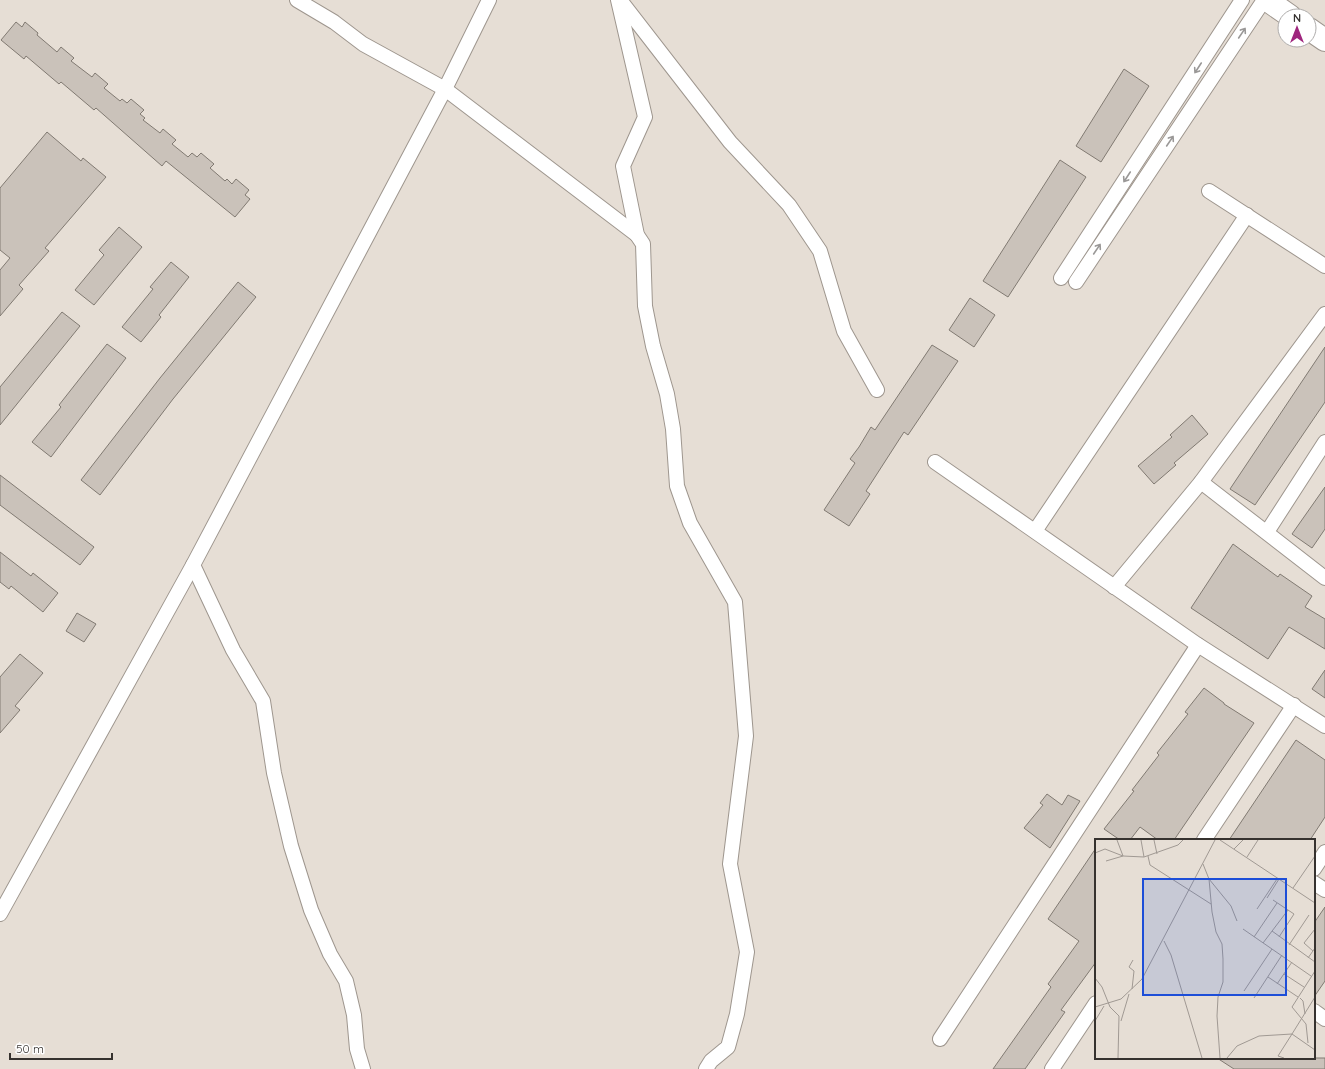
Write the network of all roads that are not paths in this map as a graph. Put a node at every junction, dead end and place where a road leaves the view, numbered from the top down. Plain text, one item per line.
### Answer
1 (297, 0) edge
2 (489, 0) edge
3 (619, 0) edge
4 (1242, 0) edge
5 (1265, 0) edge
6 (1278, 8) edge
7 (445, 89) junction
8 (1208, 191) dead end
9 (1247, 215) junction
10 (637, 235) junction
11 (1325, 266) edge
12 (1061, 278) dead end
13 (1076, 282) dead end
14 (1325, 314) edge
15 (877, 390) dead end
16 (1325, 442) edge
17 (935, 462) dead end
18 (1201, 482) junction
19 (1034, 531) junction
20 (1267, 532) junction
21 (193, 565) junction
22 (1325, 578) edge
23 (1114, 587) junction
24 (1198, 645) junction
25 (1294, 704) junction
26 (1325, 726) edge
27 (1205, 839) edge
28 (1325, 852) edge
29 (1315, 867) edge
30 (1315, 884) edge
31 (1325, 890) edge
32 (0, 914) edge
33 (1095, 1004) edge
34 (1315, 1012) edge
35 (1325, 1019) edge
36 (940, 1039) dead end
37 (363, 1069) edge
38 (706, 1069) edge
39 (1052, 1069) edge

1 - 7 street
2 - 7 street
3 - 10 street
3 - 15 street
4 -> 12 street
5 - 6 highway
13 -> 5 street
7 - 10 street
7 - 21 street
8 - 9 street
9 - 11 street
9 - 19 street
10 - 38 street
14 - 18 street
16 - 20 street
17 - 19 street
18 - 20 street
18 - 23 street
19 - 23 street
20 - 22 street
21 - 32 street
21 - 37 street
23 - 24 street
24 - 25 street
24 - 36 street
25 - 26 street
25 - 27 street
28 - 29 street
30 - 31 street
33 - 39 street
34 - 35 street

